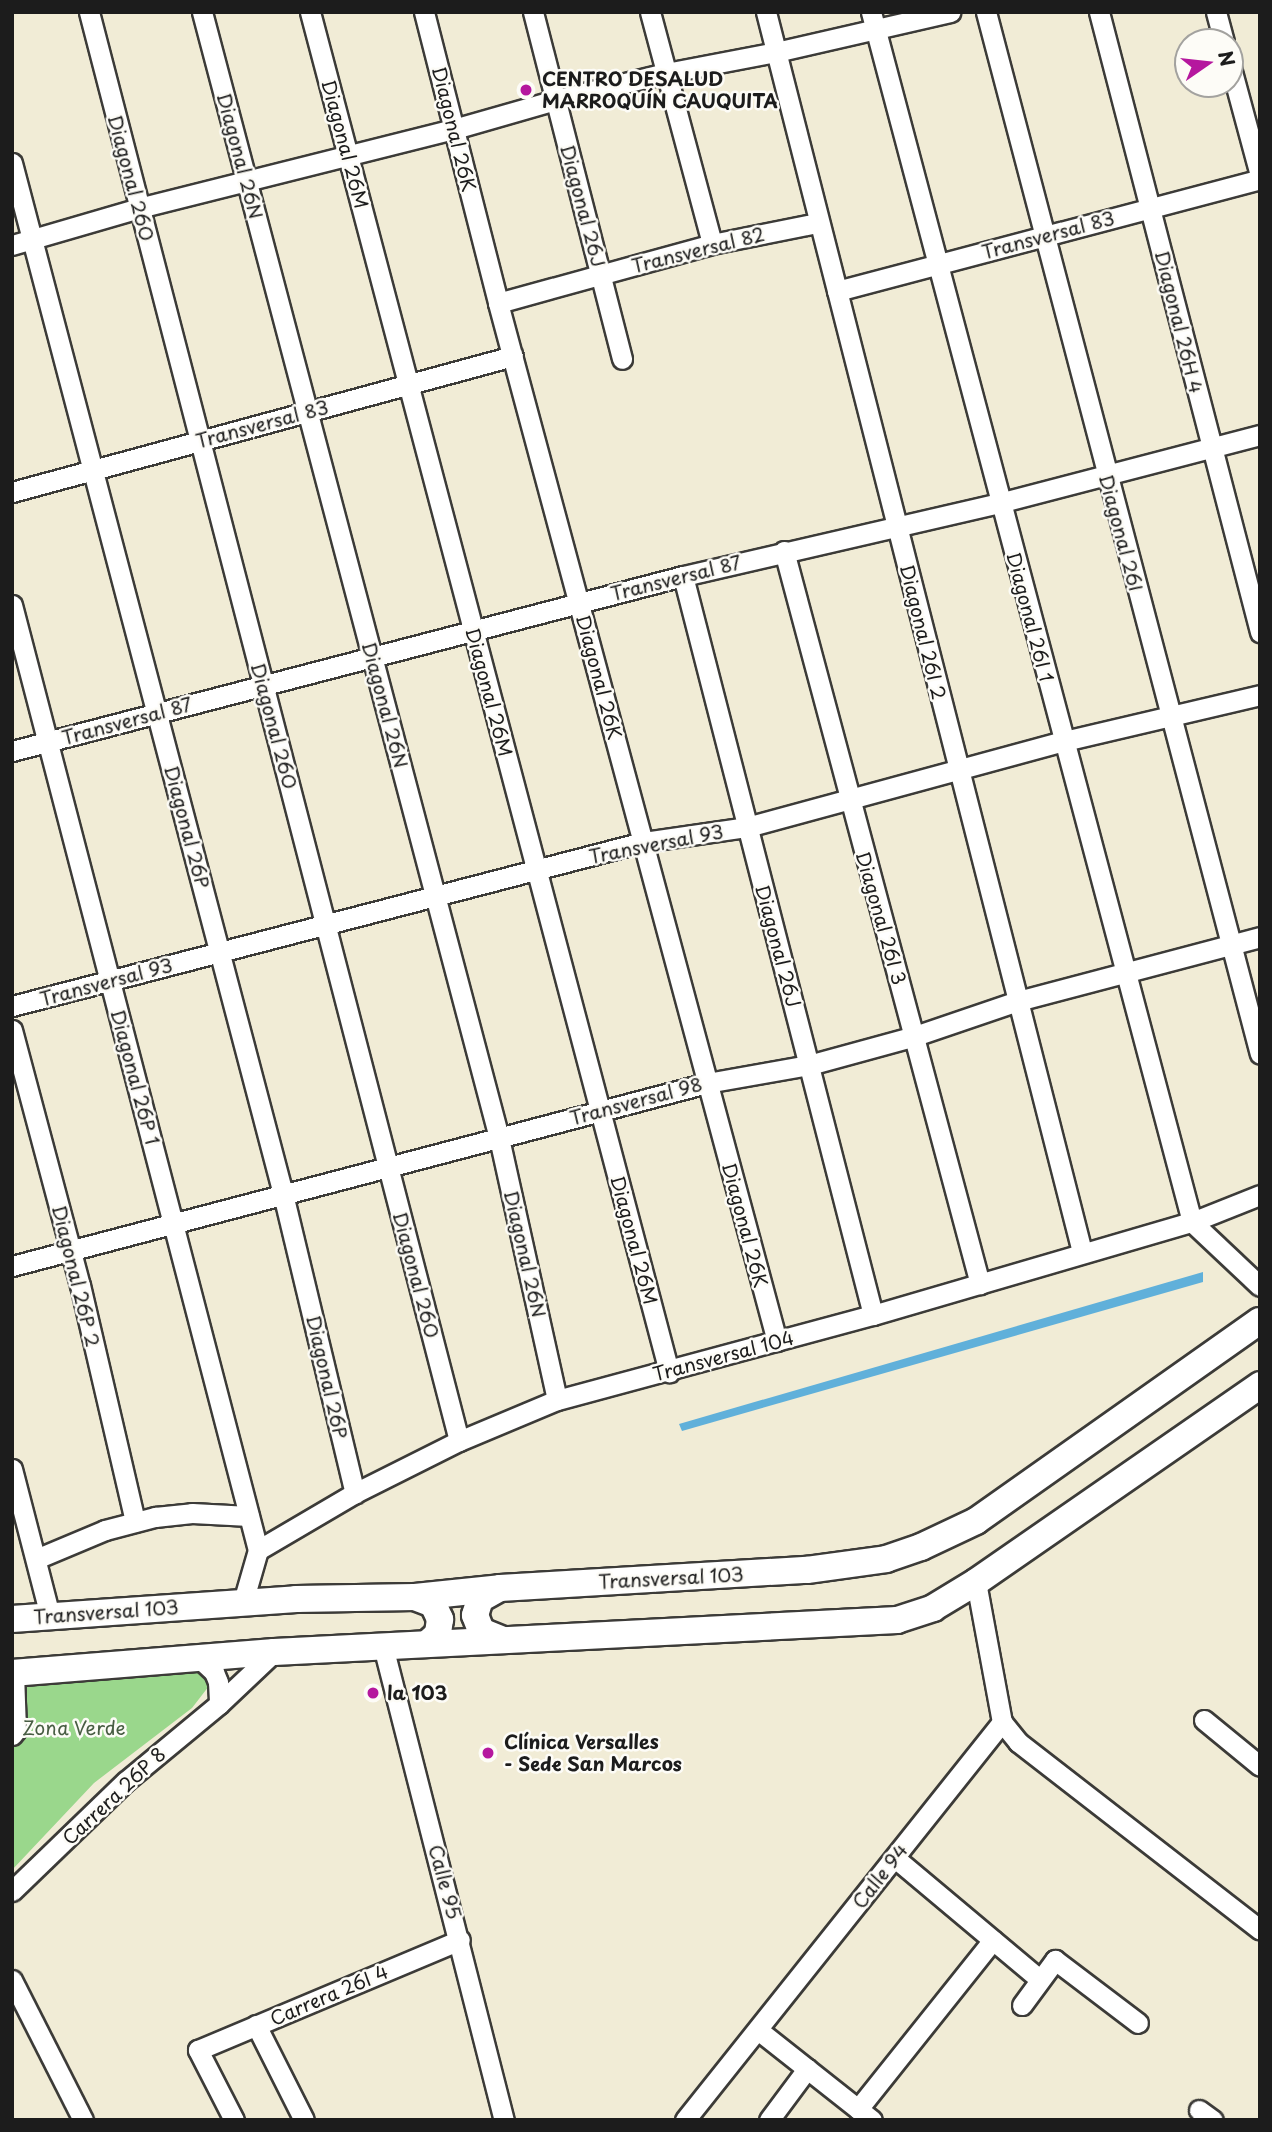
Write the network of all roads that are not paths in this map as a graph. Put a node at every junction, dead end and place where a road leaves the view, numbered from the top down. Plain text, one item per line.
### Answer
1 (89, 12) edge
2 (202, 12) edge
3 (310, 12) edge
4 (424, 12) edge
5 (533, 12) edge
6 (650, 12) edge
7 (766, 12) edge
8 (950, 12) edge
9 (986, 12) edge
10 (1099, 12) edge
11 (873, 20) edge
12 (776, 52) junction
13 (666, 73) junction
14 (1239, 98) edge
15 (555, 100) junction
16 (454, 129) junction
17 (348, 157) junction
18 (12, 163) edge
19 (1260, 177) edge
20 (247, 183) junction
21 (139, 208) junction
22 (1150, 208) junction
23 (817, 223) junction
24 (1045, 236) junction
25 (33, 240) junction
26 (712, 244) junction
27 (12, 245) edge
28 (937, 265) junction
29 (600, 274) junction
30 (837, 291) junction
31 (498, 303) junction
32 (513, 356) junction
33 (622, 359) dead end
34 (408, 384) junction
35 (307, 412) junction
36 (1260, 435) edge
37 (200, 441) junction
38 (1210, 447) junction
39 (93, 470) junction
40 (1106, 475) junction
41 (12, 492) edge
42 (999, 503) junction
43 (896, 527) junction
44 (784, 551) junction
45 (683, 576) junction
46 (579, 603) junction
47 (12, 605) edge
48 (473, 630) junction
49 (1260, 632) edge
50 (372, 657) junction
51 (263, 686) junction
52 (1260, 695) edge
53 (157, 713) junction
54 (1169, 714) junction
55 (1064, 741) junction
56 (48, 742) junction
57 (12, 751) edge
58 (958, 770) junction
59 (848, 800) junction
60 (747, 827) junction
61 (643, 842) junction
62 (536, 869) junction
63 (435, 896) junction
64 (325, 925) junction
65 (1260, 937) edge
66 (1232, 945) junction
67 (219, 952) junction
68 (1126, 973) junction
69 (110, 981) junction
70 (1018, 1001) junction
71 (12, 1006) edge
72 (12, 1030) edge
73 (915, 1036) junction
74 (1260, 1054) edge
75 (809, 1065) junction
76 (707, 1083) junction
77 (600, 1111) junction
78 (499, 1138) junction
79 (388, 1167) junction
80 (283, 1194) junction
81 (1260, 1195) edge
82 (1192, 1222) junction
83 (173, 1223) junction
84 (70, 1250) junction
85 (1082, 1252) junction
86 (12, 1266) edge
87 (980, 1284) junction
88 (1260, 1286) edge
89 (873, 1315) junction
90 (1260, 1321) edge
91 (777, 1341) junction
92 (669, 1372) junction
93 (1260, 1385) edge
94 (557, 1400) junction
95 (459, 1441) junction
96 (12, 1469) edge
97 (355, 1493) junction
98 (249, 1516) junction
99 (135, 1522) junction
100 (20, 1532) edge
101 (258, 1549) junction
102 (36, 1559) junction
103 (976, 1582) junction
104 (500, 1588) junction
105 (415, 1597) junction
106 (243, 1602) junction
107 (50, 1616) junction
108 (12, 1619) edge
109 (504, 1640) junction
110 (428, 1643) junction
111 (383, 1646) junction
112 (274, 1652) junction
113 (198, 1657) junction
114 (13, 1673) edge
115 (219, 1704) junction
116 (1204, 1720) dead end
117 (1002, 1722) junction
118 (12, 1735) edge
119 (1260, 1766) edge
120 (895, 1858) junction
121 (12, 1891) edge
122 (1260, 1930) edge
123 (460, 1940) junction
124 (993, 1940) junction
125 (1039, 1979) junction
126 (12, 1980) edge
127 (1021, 2005) dead end
128 (1138, 2023) dead end
129 (256, 2025) junction
130 (758, 2030) junction
131 (807, 2069) junction
132 (865, 2114) edge
133 (83, 2120) edge
134 (234, 2120) edge
135 (304, 2120) edge
136 (504, 2120) edge
137 (685, 2120) edge
138 (769, 2120) edge

1 - 21 street, Diagonal 26O
2 - 20 street, Diagonal 26N
3 - 17 street, Diagonal 26M
4 - 16 street, Diagonal 26K
5 - 15 street, Diagonal 26J
6 - 13 street
7 - 12 street, Diagonal 26I 2
8 - 11 street
9 - 24 street, Diagonal 26I
10 - 22 street, Diagonal 26H 4
11 - 12 street
11 - 28 street, Diagonal 26I 1
12 - 13 street
12 - 23 street, Diagonal 26I 2
13 - 15 street
13 - 26 street
14 - 19 street
15 - 16 street
15 - 29 street, Diagonal 26J
16 - 17 street
16 - 31 street, Diagonal 26K
17 - 20 street
17 - 34 street, Diagonal 26M
18 - 25 street, Diagonal 26P
19 - 22 street, Transversal 83
20 - 21 street
20 - 35 street, Diagonal 26N
21 - 25 street
21 - 37 street, Diagonal 26O
22 - 24 street, Transversal 83
22 - 38 street, Diagonal 26H 4
23 - 26 street, Transversal 82
23 - 30 street, Diagonal 26I 2
24 - 28 street, Transversal 83
24 - 40 street, Diagonal 26I
25 - 27 street
25 - 39 street, Diagonal 26P
26 - 29 street, Transversal 82
28 - 30 street, Transversal 83
28 - 42 street, Diagonal 26I 1
29 - 31 street, Transversal 82
29 - 33 street, Diagonal 26J
30 - 43 street, Diagonal 26I 2
31 - 32 street, Diagonal 26K
32 - 34 street, Transversal 83
32 - 46 street, Diagonal 26K
34 - 35 street, Transversal 83
34 - 48 street, Diagonal 26M
35 - 37 street, Transversal 83
35 - 50 street, Diagonal 26N
36 - 38 street, Transversal 87
37 - 39 street, Transversal 83
37 - 51 street, Diagonal 26O
38 - 40 street, Transversal 87
38 - 49 street, Diagonal 26H 4
39 - 41 street, Transversal 83
39 - 53 street, Diagonal 26P
40 - 42 street, Transversal 87
40 - 54 street, Diagonal 26I
42 - 43 street, Transversal 87
42 - 55 street, Diagonal 26I 1
43 - 44 street, Transversal 87
43 - 58 street, Diagonal 26I 2
44 - 45 street, Transversal 87
44 - 59 street, Diagonal 26I 3
45 - 46 street, Transversal 87
45 - 60 street, Diagonal 26J
46 - 48 street, Transversal 87
46 - 61 street, Diagonal 26K
47 - 56 street, Diagonal 26P 1
48 - 50 street, Transversal 87
48 - 62 street, Diagonal 26M
50 - 51 street, Transversal 87
50 - 63 street, Diagonal 26N
51 - 53 street, Transversal 87
51 - 64 street, Diagonal 26O
52 - 54 street, Transversal 93
53 - 56 street, Transversal 87
53 - 67 street, Diagonal 26P
54 - 55 street, Transversal 93
54 - 66 street, Diagonal 26I
55 - 58 street, Transversal 93
55 - 68 street, Diagonal 26I 1
56 - 57 street, Transversal 87
56 - 69 street, Diagonal 26P 1
58 - 59 street, Transversal 93
58 - 70 street, Diagonal 26I 2
59 - 60 street, Transversal 93
59 - 73 street, Diagonal 26I 3
60 - 61 street, Transversal 93
60 - 75 street, Diagonal 26J
61 - 62 street, Transversal 93
61 - 76 street, Diagonal 26K
62 - 63 street, Transversal 93
62 - 77 street, Diagonal 26M
63 - 64 street, Transversal 93
63 - 78 street, Diagonal 26N
64 - 67 street, Transversal 93
64 - 79 street, Diagonal 26O
65 - 66 street, Transversal 98
66 - 68 street, Transversal 98
66 - 74 street, Diagonal 26I
67 - 69 street, Transversal 93
67 - 80 street, Diagonal 26P
68 - 70 street, Transversal 98
68 - 82 street, Diagonal 26I 1
69 - 71 street, Transversal 93
69 - 83 street, Diagonal 26P 1
70 - 73 street, Transversal 98
70 - 85 street, Diagonal 26I 2
72 - 84 street, Diagonal 26P 2
73 - 75 street, Transversal 98
73 - 87 street, Diagonal 26I 3
75 - 76 street, Transversal 98
75 - 89 street, Diagonal 26J
76 - 77 street, Transversal 98
76 - 91 street, Diagonal 26K
77 - 78 street, Transversal 98
77 - 92 street, Diagonal 26M
78 - 79 street, Transversal 98
78 - 94 street, Diagonal 26N
79 - 80 street, Transversal 98
79 - 95 street, Diagonal 26O
80 - 83 street, Transversal 98
80 - 97 street, Diagonal 26P
81 - 82 street, Transversal 104
82 - 85 street, Transversal 104
82 - 88 street
83 - 84 street, Transversal 98
83 - 98 street, Diagonal 26P 1
84 - 86 street, Transversal 98
84 - 99 street, Diagonal 26P 2
85 - 87 street, Transversal 104
87 - 89 street, Transversal 104
89 - 91 street, Transversal 104
90 - 104 street, Transversal 103
91 - 92 street, Transversal 104
92 - 94 street, Transversal 104
93 - 103 street
94 - 95 street, Transversal 104
95 - 97 street, Transversal 104
96 - 100 street
97 - 101 street, Transversal 104
98 - 99 street
98 - 101 street, Diagonal 26P 1
99 - 102 street
100 - 102 street
101 - 106 street
102 - 107 street
103 - 109 street
103 - 117 street
104 - 105 street, Transversal 103
104 - 109 street
105 - 106 street, Transversal 103
105 - 110 street
106 - 107 street, Transversal 103
107 - 108 street, Transversal 103
109 - 110 street
110 - 111 street
111 - 112 street
111 - 123 street, Calle 95
112 - 113 street
112 - 115 street, Carrera 26P 8
113 - 114 street
113 - 115 street
114 - 118 street
115 - 121 street, Carrera 26P 8
116 - 119 street
117 - 120 street, Calle 94
117 - 122 street
120 - 124 street
120 - 130 street, Calle 94
123 - 129 street, Carrera 26I 4
123 - 136 street, Calle 95
124 - 125 street
124 - 132 street
125 - 127 street
125 - 128 street
126 - 133 street
129 - 134 street, Carrera 26I 4
129 - 135 street
130 - 131 street
130 - 137 street, Calle 94
131 - 132 street
131 - 138 street

